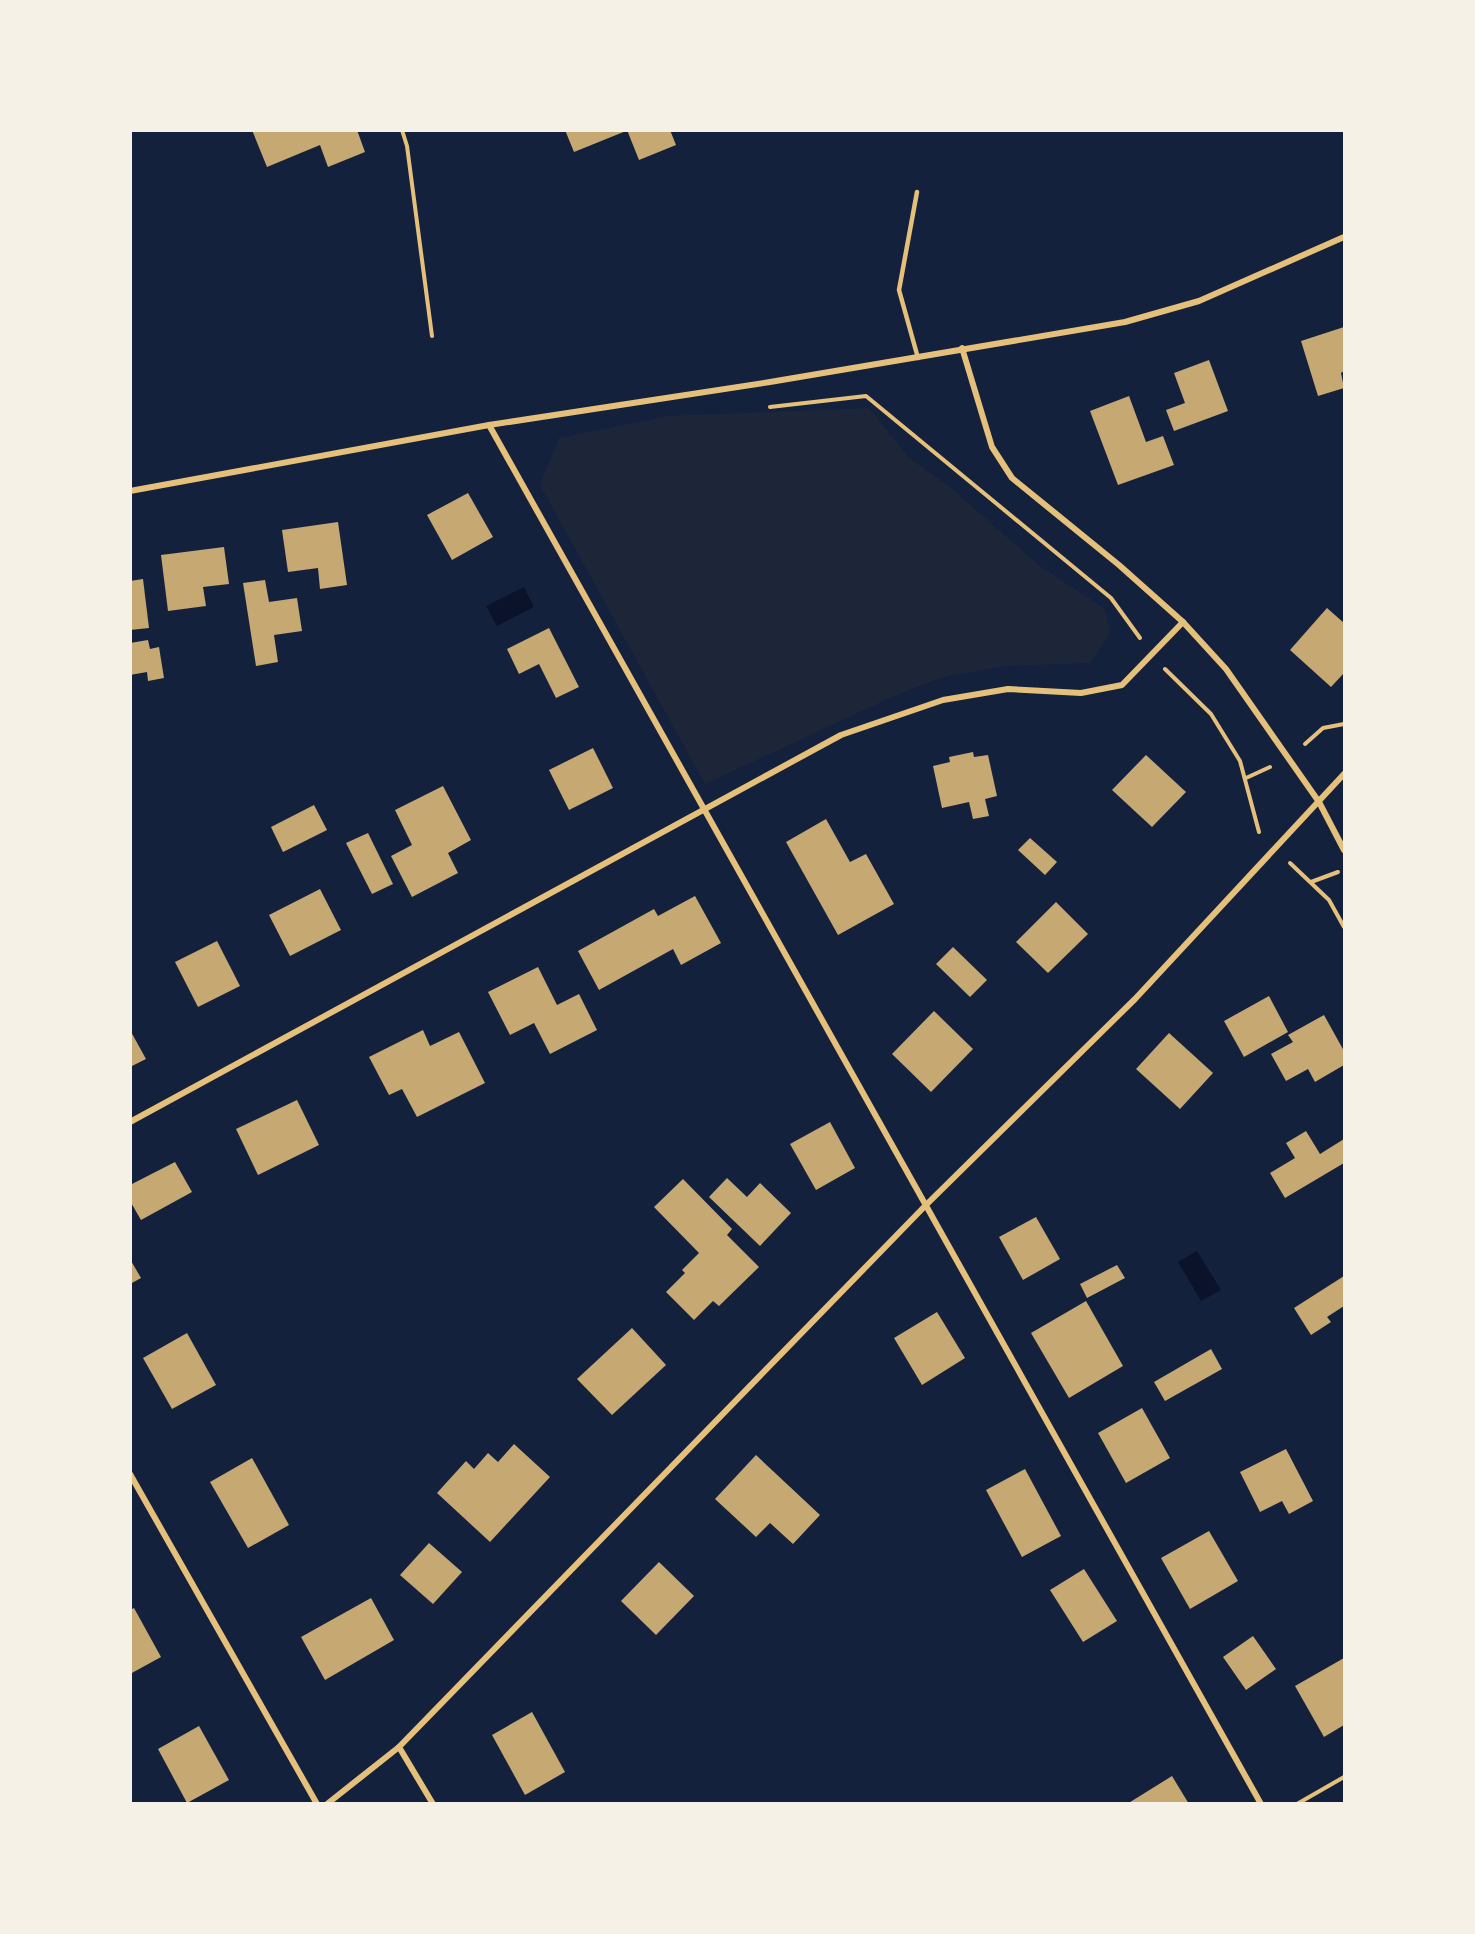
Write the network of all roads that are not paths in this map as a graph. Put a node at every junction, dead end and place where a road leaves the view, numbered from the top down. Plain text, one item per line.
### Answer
1 (917, 192) dead end
2 (1344, 237) edge
3 (962, 348) junction
4 (918, 358) junction
5 (489, 425) junction
6 (130, 491) edge
7 (1183, 622) junction
8 (1344, 774) edge
9 (1319, 802) junction
10 (704, 807) junction
11 (1344, 850) edge
12 (130, 1122) edge
13 (926, 1205) junction
14 (130, 1474) edge
15 (399, 1747) junction
16 (317, 1803) edge
17 (327, 1803) edge
18 (433, 1803) edge
19 (1261, 1803) edge

1 - 4 lane
2 - 3 street
3 - 4 street
3 - 7 street
4 - 5 street
5 - 6 street
5 - 10 street
7 - 9 street
7 - 10 street
8 - 9 street
9 - 11 street
9 - 13 street
10 - 12 street
10 - 13 street
13 - 15 street
13 - 19 street
14 - 16 street
15 - 17 street
15 - 18 street

